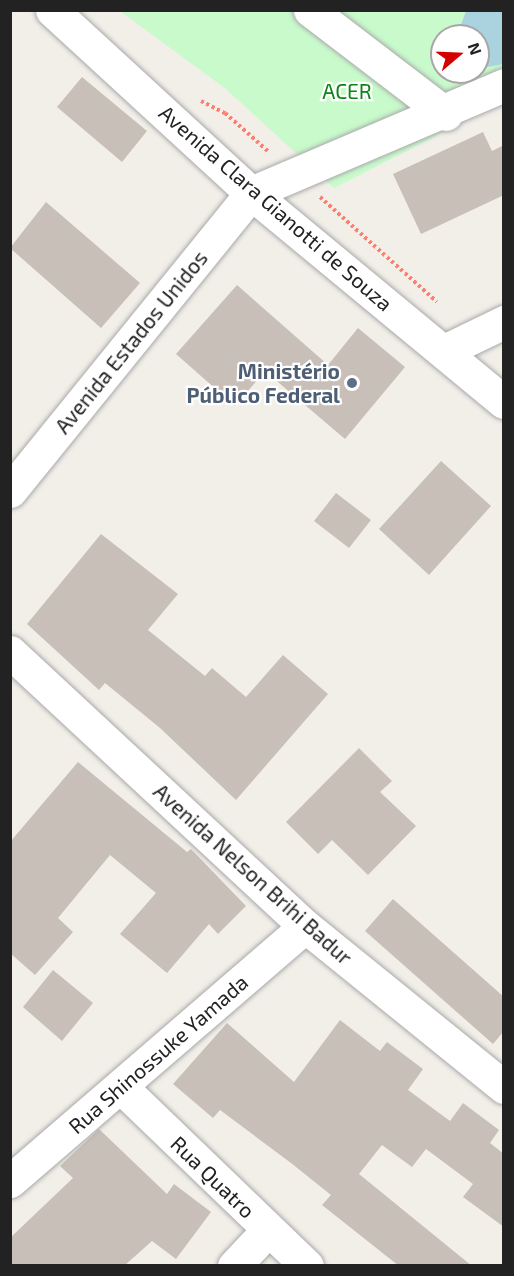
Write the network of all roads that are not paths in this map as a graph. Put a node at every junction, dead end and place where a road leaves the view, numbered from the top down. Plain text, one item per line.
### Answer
1 (52, 10) edge
2 (310, 10) edge
3 (504, 85) edge
4 (446, 114) junction
5 (251, 193) junction
6 (504, 322) edge
7 (444, 351) junction
8 (504, 402) edge
9 (10, 491) edge
10 (10, 652) edge
11 (305, 926) junction
12 (121, 1087) junction
13 (504, 1088) edge
14 (10, 1181) edge
15 (267, 1230) junction
16 (234, 1266) edge
17 (307, 1266) edge

1 - 5 street, Avenida Clara Gianotti de Souza
2 - 4 street
3 - 4 street
4 - 5 street
5 - 7 street, Avenida Clara Gianotti de Souza
5 - 9 street, Avenida Estados Unidos
6 - 7 street
7 - 8 street, Avenida Clara Gianotti de Souza
10 - 11 street, Avenida Nelson Brihi Badur
11 - 12 street, Rua Shinossuke Yamada
11 - 13 street, Avenida Nelson Brihi Badur
12 - 14 street, Rua Shinossuke Yamada
12 - 15 street, Rua Quatro
15 - 16 street
15 - 17 street, Rua Quatro

